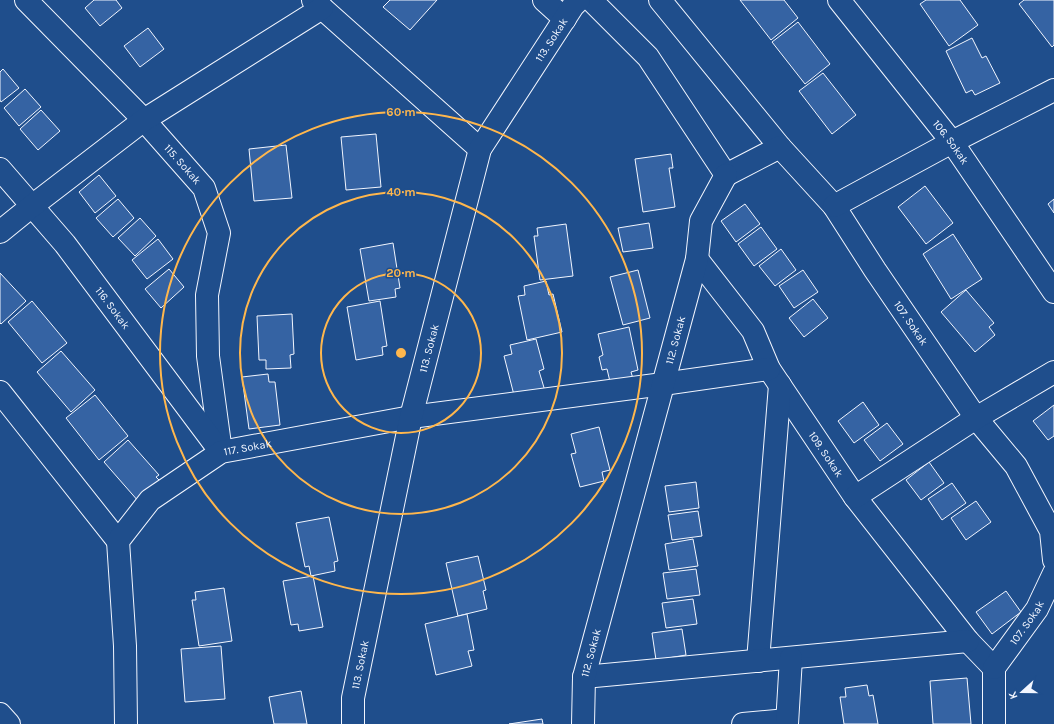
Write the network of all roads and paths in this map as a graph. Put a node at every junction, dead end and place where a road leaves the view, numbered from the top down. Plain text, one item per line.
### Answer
1 (26, 0) edge
2 (544, 0) edge
3 (579, 0) edge
4 (591, 0) edge
5 (660, 0) edge
6 (838, 0) edge
7 (317, 4) edge
8 (565, 19) junction
9 (1054, 90) edge
10 (144, 120) junction
11 (952, 142) junction
12 (780, 148) junction
13 (480, 149) junction
14 (0, 169) edge
15 (726, 175) junction
16 (32, 206) junction
17 (834, 206) junction
18 (0, 232) edge
19 (697, 259) junction
20 (1054, 292) edge
21 (1054, 372) edge
22 (775, 377) junction
23 (663, 384) junction
24 (0, 392) edge
25 (411, 417) junction
26 (976, 418) junction
27 (221, 452) junction
28 (854, 497) junction
29 (118, 541) junction
30 (1054, 560) edge
31 (1054, 573) edge
32 (1046, 608) edge
33 (968, 641) junction
34 (791, 658) junction
35 (758, 660) junction
36 (994, 668) junction
37 (584, 677) junction
38 (0, 714) edge
39 (787, 722) edge
40 (9, 724) edge
41 (126, 724) edge
42 (353, 724) edge
43 (583, 724) edge
44 (743, 724) edge
45 (994, 724) edge

1 - 10 street, 115. Sokak
2 - 8 street
3 - 8 street, 113. Sokak
4 - 15 street
5 - 12 street, 107. Sokak
6 - 11 street, 106. Sokak
7 - 10 street
7 - 13 street
8 - 13 street, 113. Sokak
9 - 11 street
10 - 16 street
10 - 27 street, 115. Sokak
11 - 17 street
11 - 20 street, 106. Sokak
12 - 15 street
12 - 17 street, 107. Sokak
13 - 25 street, 113. Sokak
14 - 16 street, 116. Sokak
15 - 19 street, 112. Sokak
16 - 18 street
16 - 27 street, 116. Sokak
17 - 26 street, 107. Sokak
19 - 22 street, 109. Sokak
19 - 23 street, 112. Sokak
21 - 26 street
22 - 23 street, 117. Sokak
22 - 28 street, 109. Sokak
22 - 35 street
23 - 25 street, 117. Sokak
23 - 37 street, 112. Sokak
24 - 29 street
25 - 27 street, 117. Sokak
25 - 42 street, 113. Sokak
26 - 28 street
26 - 30 street, 107. Sokak
27 - 29 street, 117. Sokak
28 - 33 street, 109. Sokak
29 - 41 street
31 - 32 street, 107. Sokak
32 - 36 street, 107. Sokak
33 - 34 street
33 - 36 street, 109. Sokak
34 - 35 street
34 - 39 street
35 - 37 street
36 - 45 street
37 - 43 street, 112. Sokak
38 - 40 street
39 - 44 street

